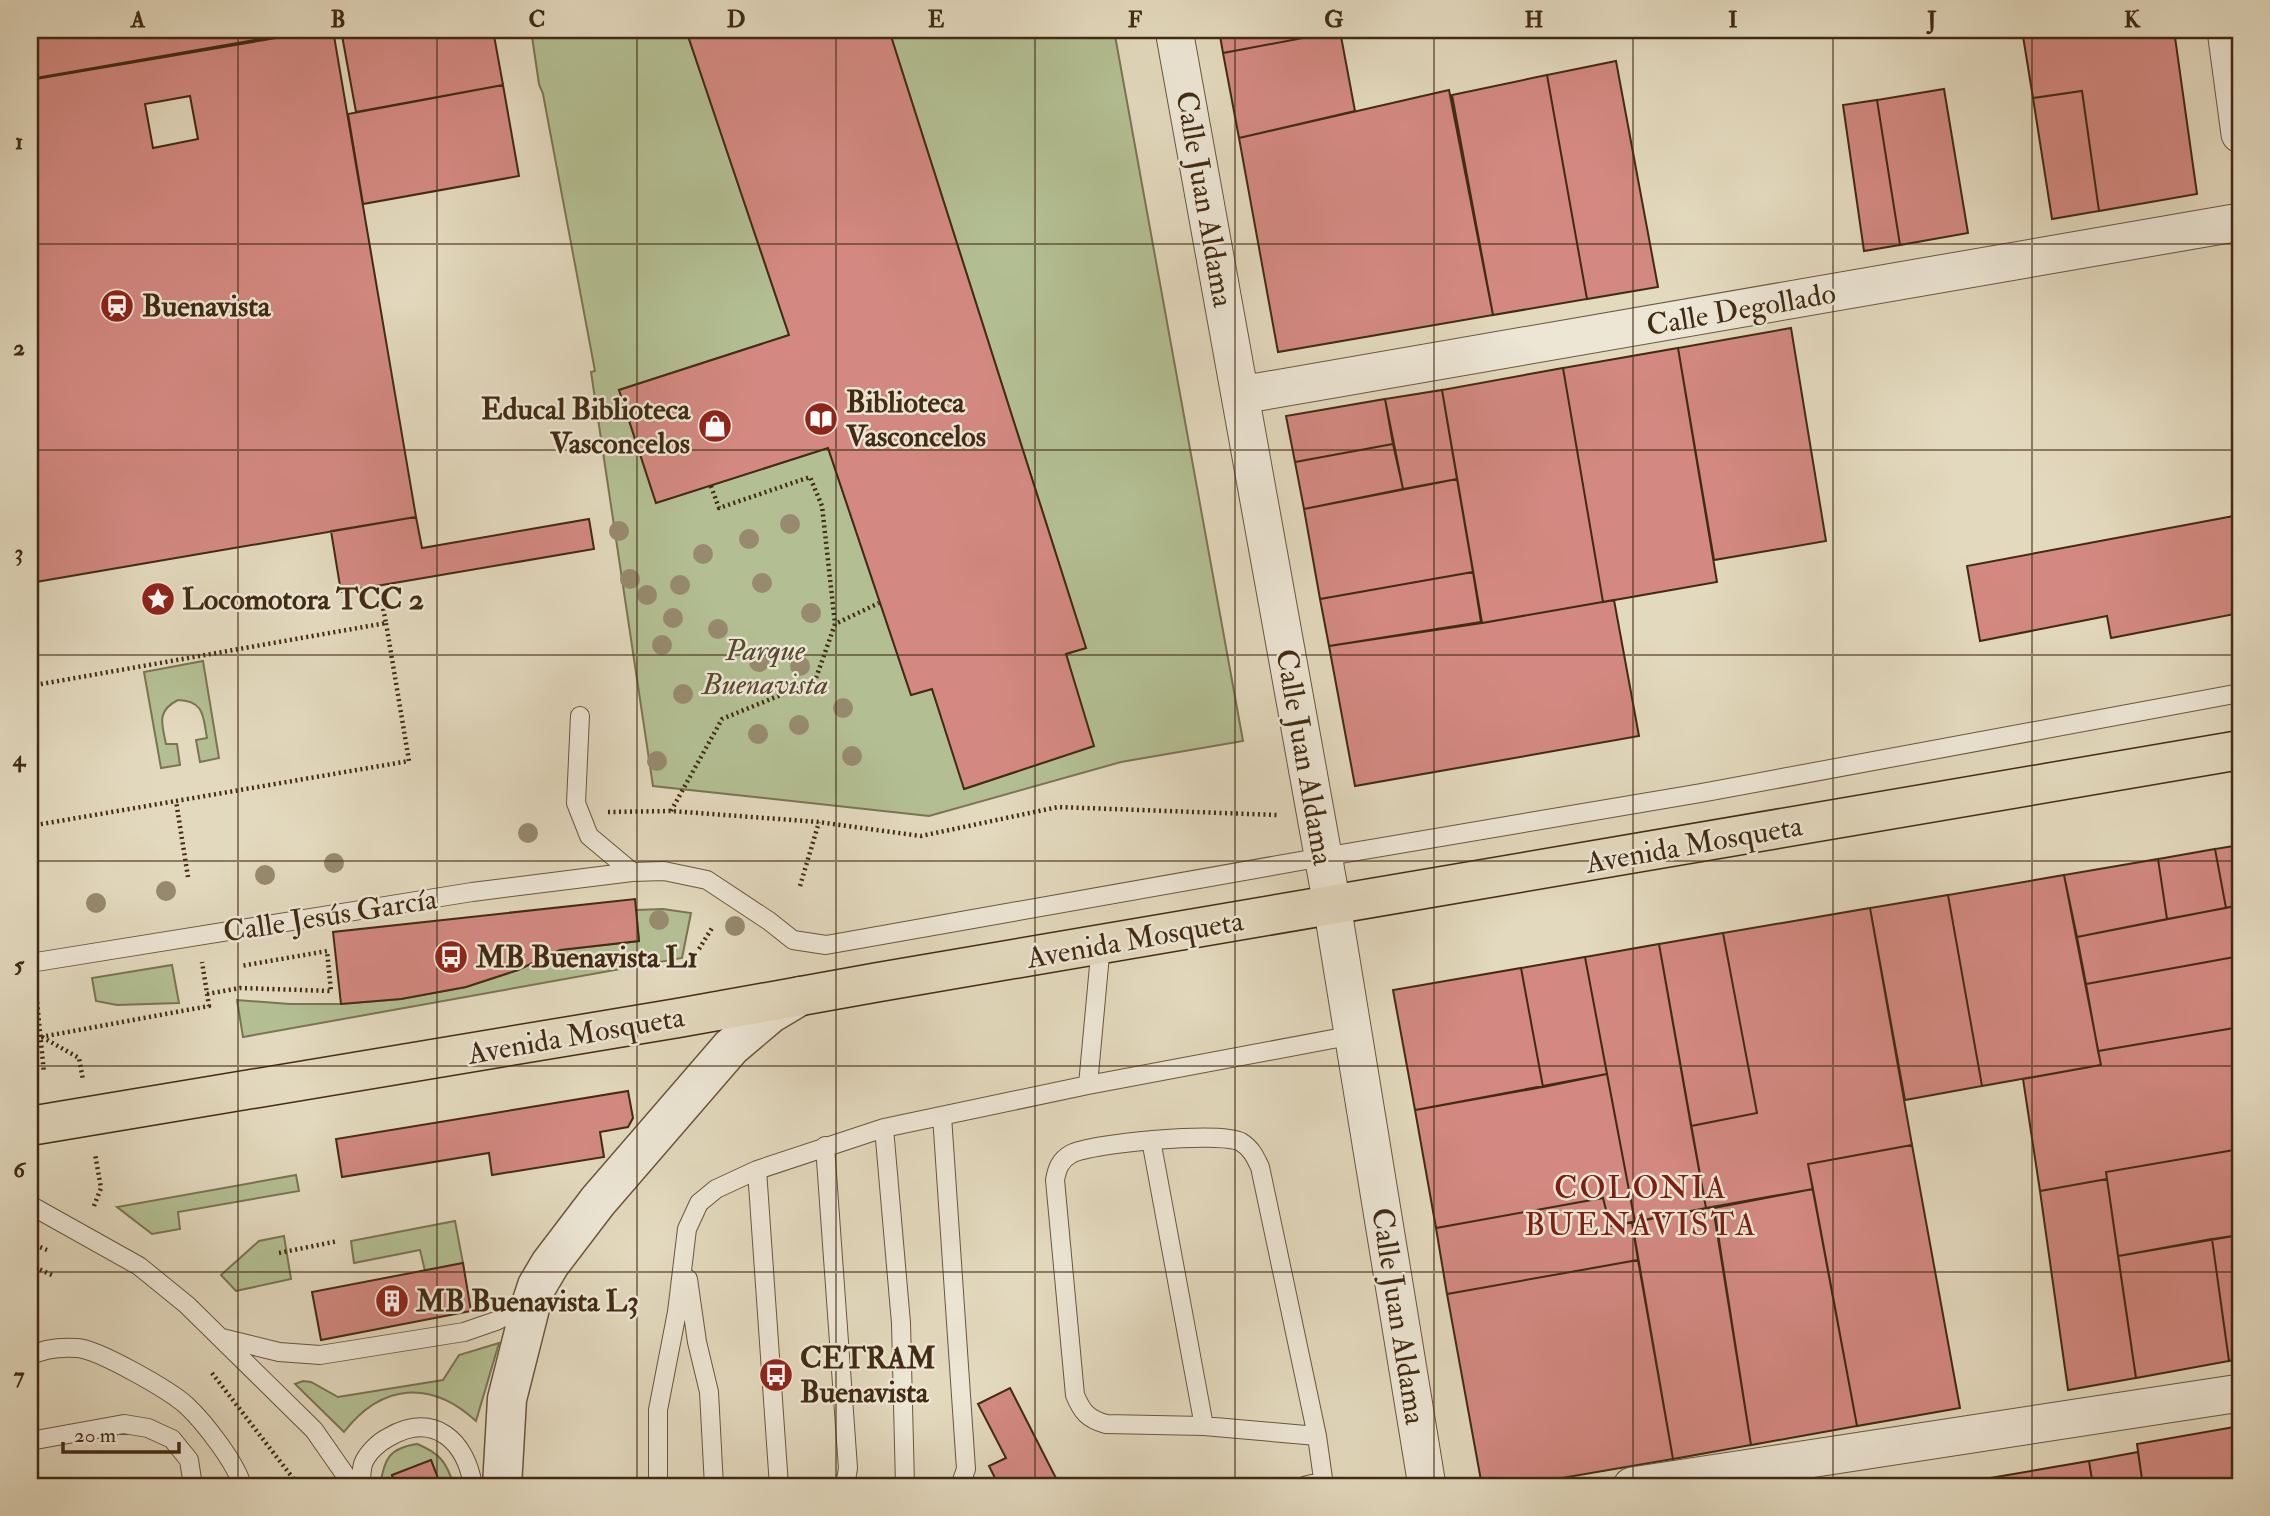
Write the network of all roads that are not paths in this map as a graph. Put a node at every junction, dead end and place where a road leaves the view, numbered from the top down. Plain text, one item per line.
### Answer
1 (1174, 30) edge
2 (2226, 30) edge
3 (2240, 134) edge
4 (2240, 222) edge
5 (1241, 396) junction
6 (2240, 693) edge
7 (580, 716) dead end
8 (2240, 751) edge
9 (1323, 857) junction
10 (632, 872) junction
11 (1332, 905) junction
12 (1101, 944) junction
13 (30, 963) edge
14 (800, 996) junction
15 (1354, 1035) junction
16 (1088, 1085) junction
17 (942, 1116) junction
18 (30, 1126) edge
19 (884, 1128) junction
20 (1151, 1140) junction
21 (825, 1146) junction
22 (757, 1170) junction
23 (30, 1205) edge
24 (684, 1254) junction
25 (531, 1304) junction
26 (222, 1338) junction
27 (30, 1356) edge
28 (2240, 1393) edge
29 (1204, 1426) junction
30 (1317, 1436) junction
31 (30, 1441) edge
32 (1324, 1483) edge
33 (192, 1486) edge
34 (242, 1486) edge
35 (353, 1486) edge
36 (360, 1486) edge
37 (473, 1486) edge
38 (502, 1486) edge
39 (658, 1486) edge
40 (714, 1486) edge
41 (779, 1486) edge
42 (845, 1486) edge
43 (905, 1486) edge
44 (960, 1486) edge
45 (1304, 1486) edge
46 (1427, 1486) edge
47 (1632, 1486) edge

1 - 5 street, Calle Juan Aldama
2 - 3 street
4 - 5 street, Calle Degollado
5 - 9 street, Calle Juan Aldama
6 - 9 lane, Calle Jesús García
7 - 10 lane
8 - 11 main road, Avenida Mosqueta
9 - 10 lane, Calle Jesús García
9 - 11 street, Calle Juan Aldama
10 - 13 lane, Calle Jesús García
11 - 12 main road, Avenida Mosqueta
11 - 15 street, Calle Juan Aldama
12 - 14 main road, Avenida Mosqueta
12 - 16 lane
14 - 18 main road, Avenida Mosqueta
14 - 25 street
15 - 16 lane
15 - 46 street, Calle Juan Aldama
16 - 17 lane
17 - 19 lane
17 - 44 lane
19 - 21 lane
19 - 43 lane
20 - 29 lane
20 - 29 lane
20 - 30 lane
21 - 22 lane
21 - 42 lane
22 - 24 lane
22 - 41 lane
23 - 26 lane
24 - 39 lane
24 - 40 lane
25 - 26 lane
25 - 38 street
26 - 35 lane
27 - 34 lane
28 - 47 street
29 - 30 lane
30 - 32 lane
31 - 33 lane
32 - 45 lane
36 - 37 lane

